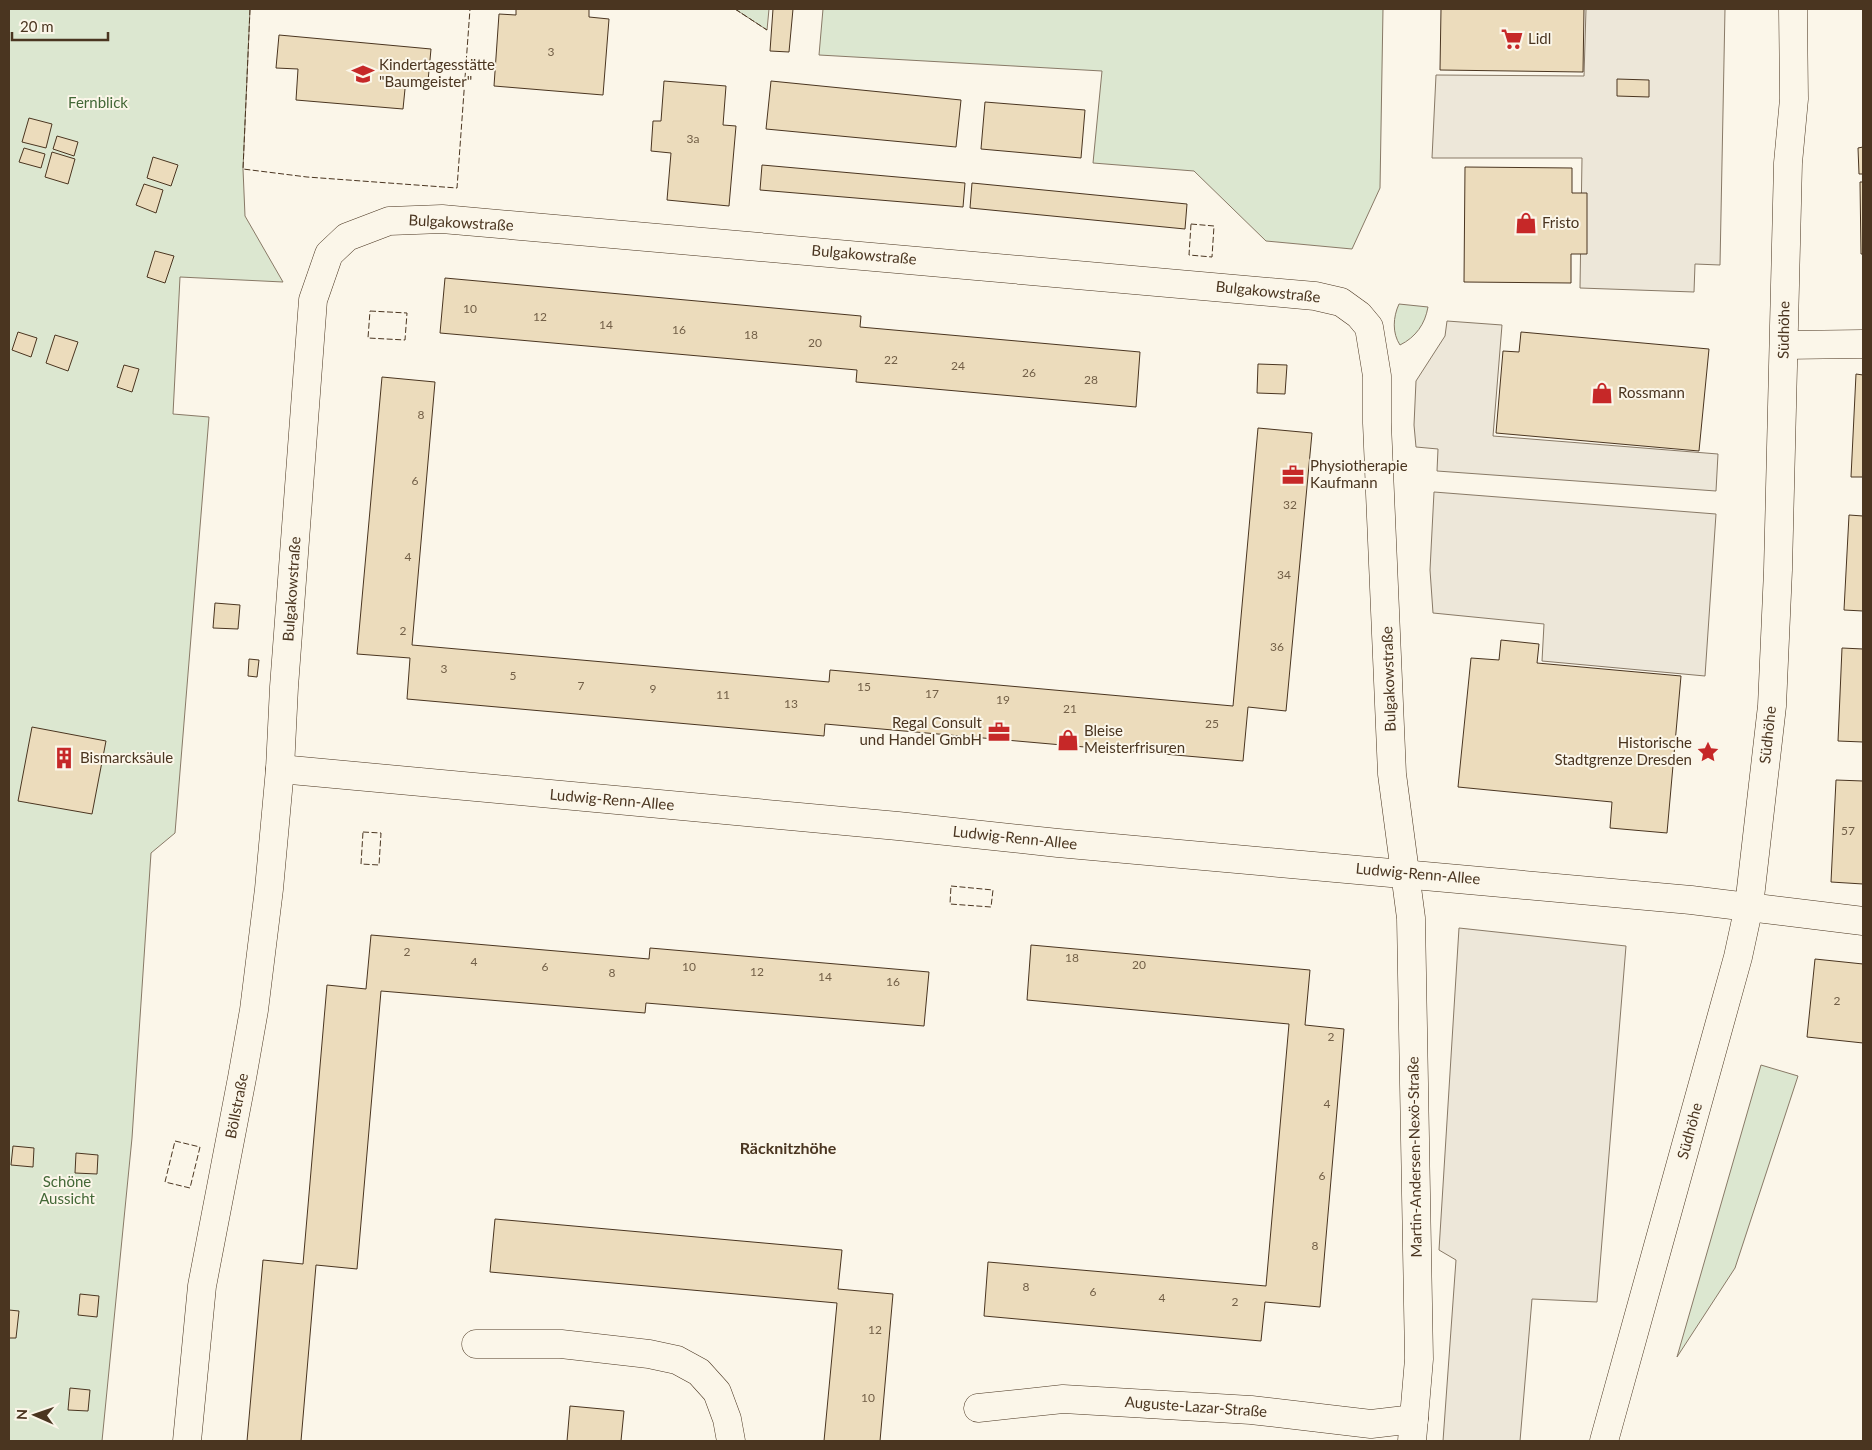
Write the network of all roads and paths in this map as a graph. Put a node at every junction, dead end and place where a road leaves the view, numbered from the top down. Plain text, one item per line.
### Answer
1 (1792, 9) edge
2 (1784, 344) junction
3 (1863, 344) edge
4 (280, 769) junction
5 (1407, 873) junction
6 (1749, 906) junction
7 (1863, 921) edge
8 (476, 1344) dead end
9 (978, 1408) dead end
10 (1413, 1430) edge
11 (188, 1441) edge
12 (731, 1441) edge
13 (1604, 1441) edge

1 - 2 street, Südhöhe
2 - 3 street
2 - 6 street, Südhöhe
4 - 5 street, Ludwig-Renn-Allee
4 - 5 street, Bulgakowstraße
4 - 11 street, Böllstraße
5 - 6 street, Ludwig-Renn-Allee
5 - 10 street, Martin-Andersen-Nexö-Straße
6 - 7 street, Ludwig-Renn-Allee
6 - 13 street, Südhöhe
8 - 12 street
9 - 10 street, Auguste-Lazar-Straße

